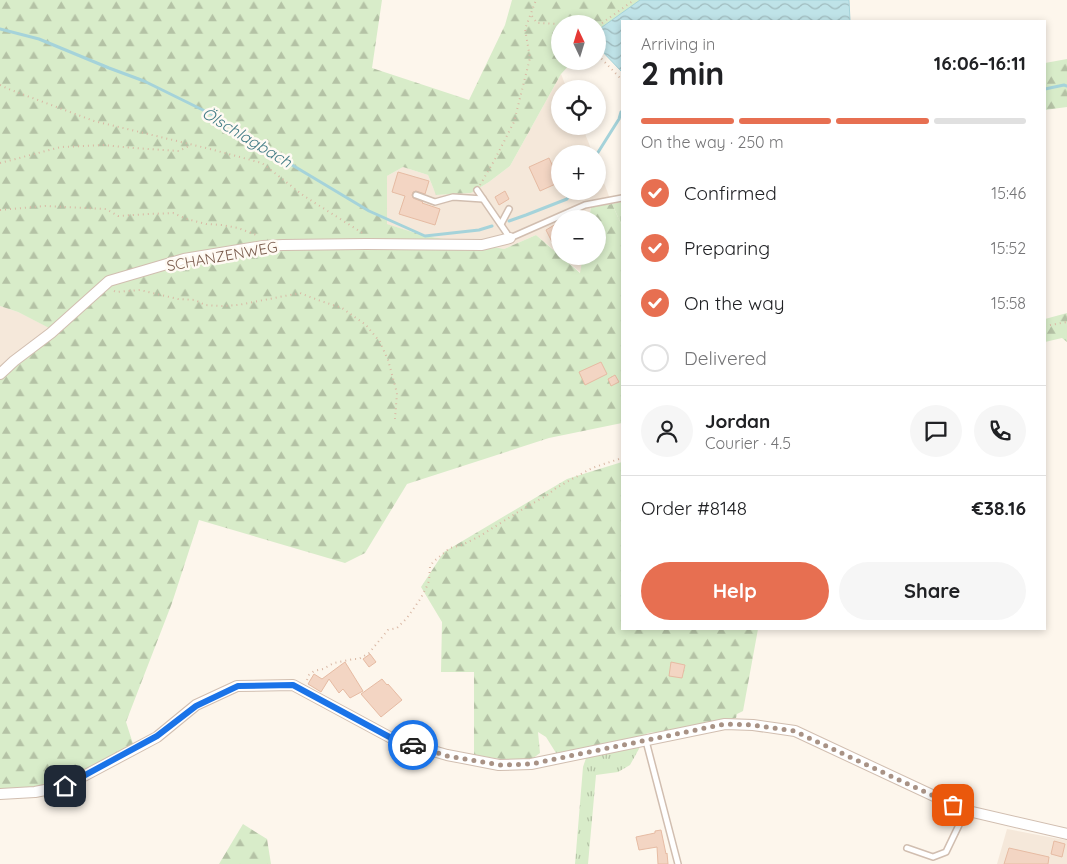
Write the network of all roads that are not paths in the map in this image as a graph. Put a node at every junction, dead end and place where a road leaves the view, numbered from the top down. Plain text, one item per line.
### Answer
1 (477, 190) road end
2 (416, 195) dead end
3 (621, 198) edge
4 (483, 199) junction
5 (509, 209) dead end
6 (501, 224) junction
7 (510, 238) junction
8 (0, 374) edge
9 (646, 741) junction
10 (0, 794) edge
11 (964, 810) junction
12 (1067, 834) edge
13 (907, 848) dead end
14 (678, 864) edge

1 - 4 lane
2 - 4 lane
3 - 7 lane
4 - 6 lane
5 - 6 lane
6 - 7 lane
7 - 8 street, SCHANZENWEG
9 - 10 street
9 - 11 street
9 - 14 lane
11 - 12 street
11 - 13 lane

